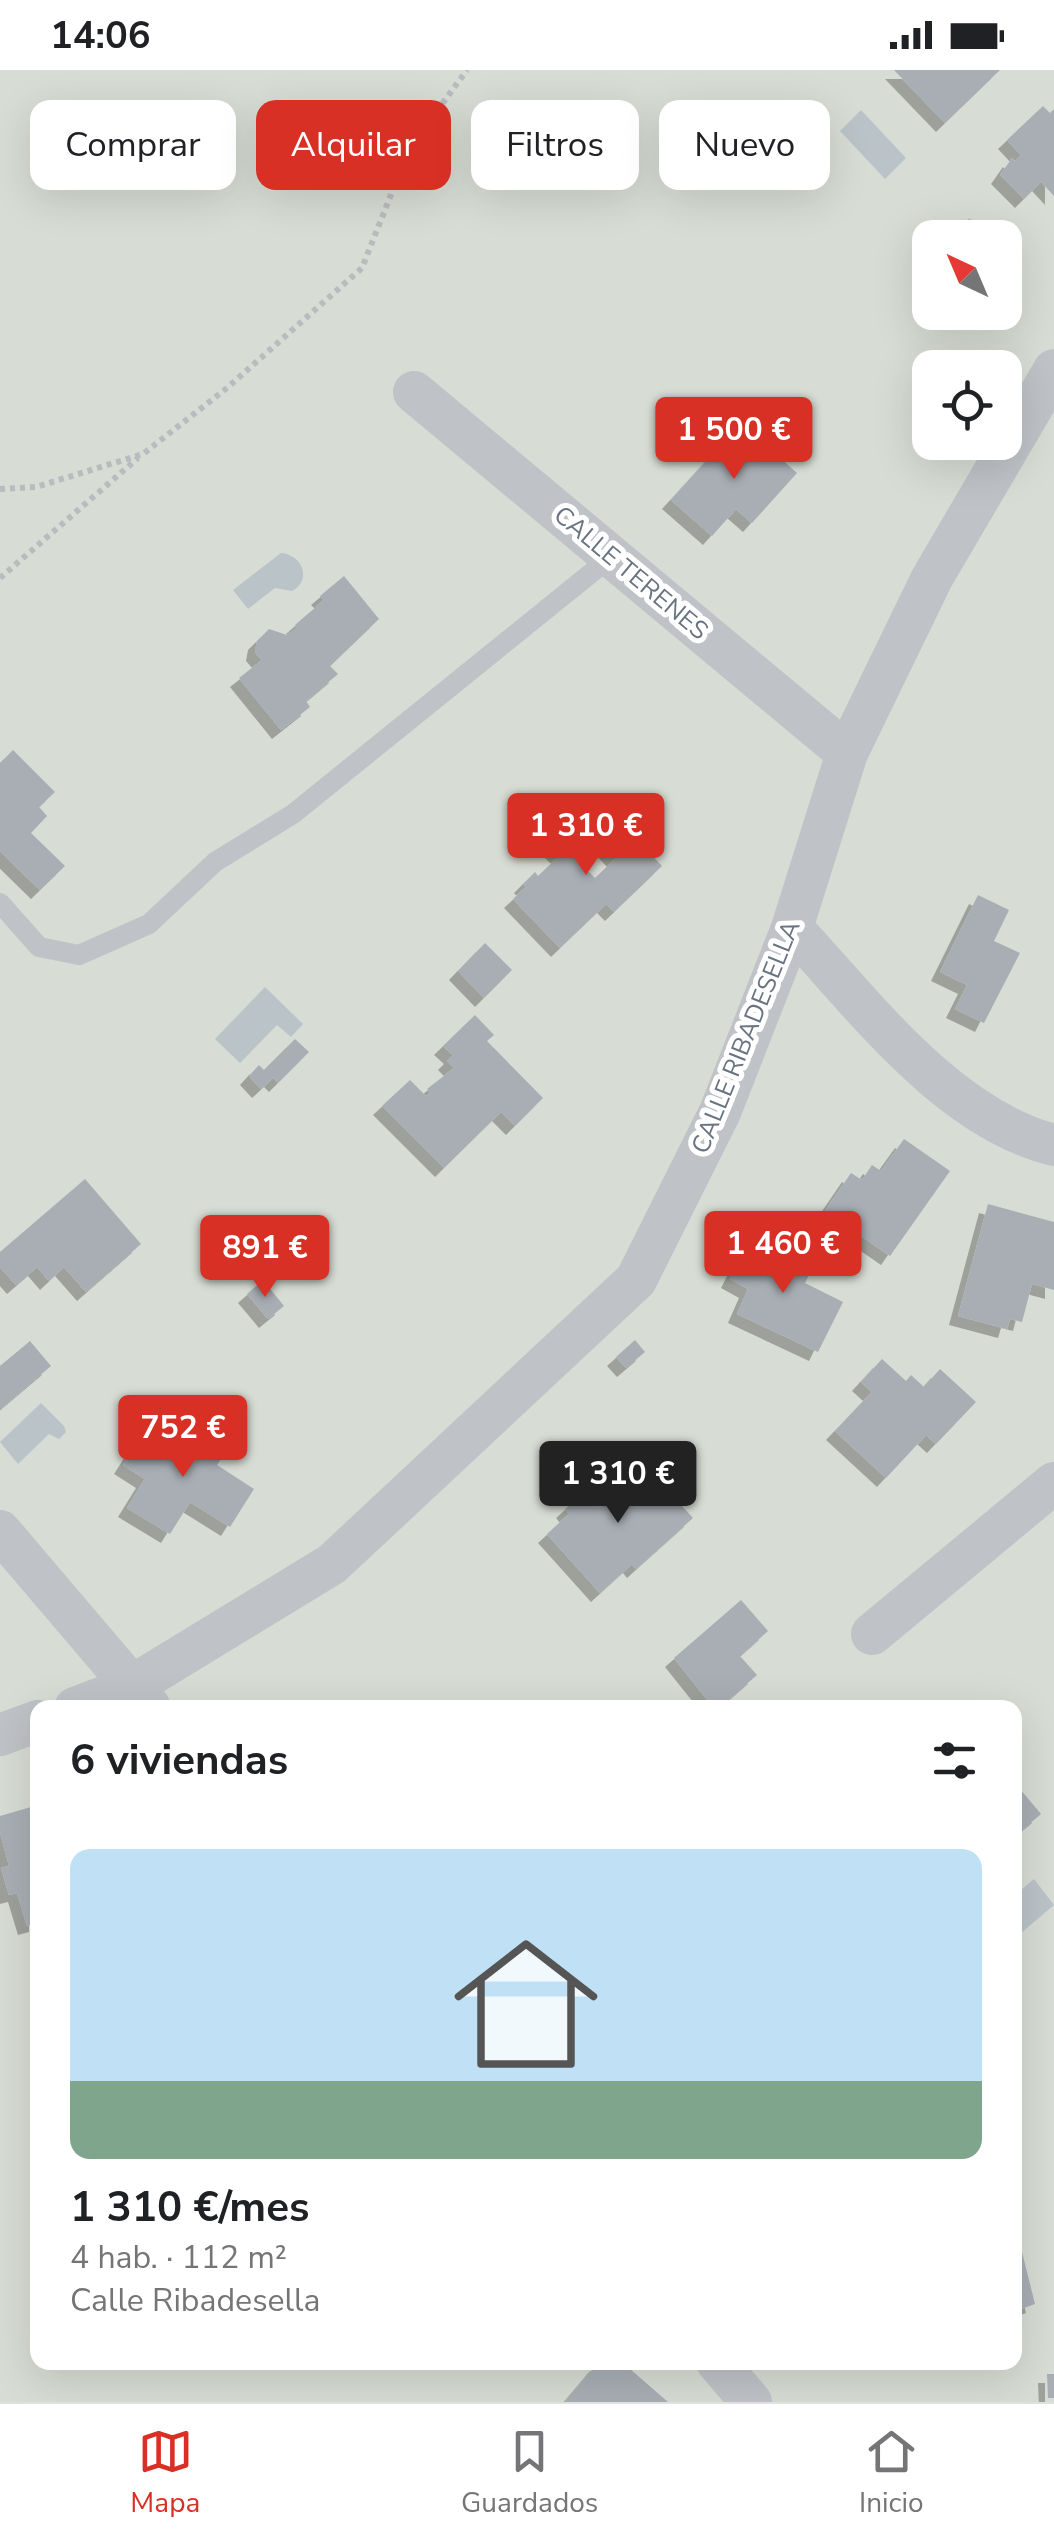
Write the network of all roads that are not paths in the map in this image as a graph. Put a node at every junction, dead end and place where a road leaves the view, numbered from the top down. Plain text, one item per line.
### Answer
1 (1054, 370) edge
2 (414, 392) dead end
3 (612, 557) junction
4 (847, 753) junction
5 (0, 903) edge
6 (792, 928) junction
7 (1054, 1145) edge
8 (1054, 1482) edge
9 (0, 1531) edge
10 (872, 1634) dead end
11 (142, 1697) edge
12 (30, 1725) edge
13 (0, 1735) edge
14 (724, 2370) edge
15 (752, 2402) edge

1 - 4 street, CALLE RIBADESELLA
2 - 3 street, CALLE TERENES
3 - 4 street, CALLE TERENES
3 - 5 lane
4 - 6 street, CALLE RIBADESELLA
6 - 7 street
6 - 11 street, CALLE RIBADESELLA
8 - 10 street
9 - 11 street
12 - 13 street
14 - 15 street

